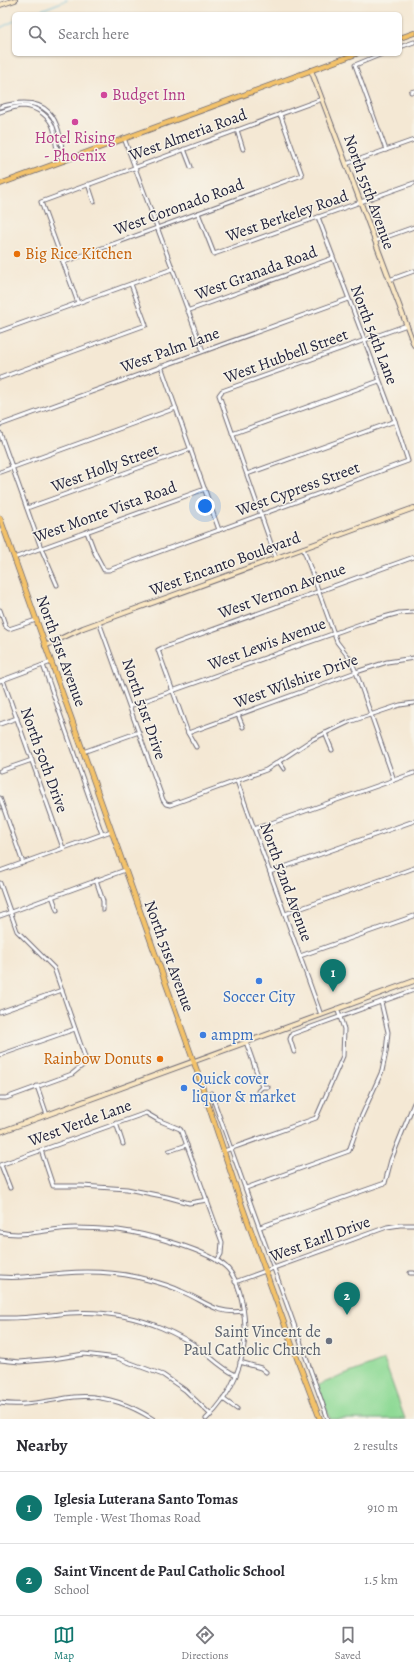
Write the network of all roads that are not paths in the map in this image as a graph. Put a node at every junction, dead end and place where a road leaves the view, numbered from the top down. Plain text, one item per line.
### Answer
1 (15, 0) edge
2 (0, 5) edge
3 (414, 33) edge
4 (402, 37) edge
5 (414, 42) edge
6 (402, 46) edge
7 (350, 56) edge
8 (377, 56) edge
9 (311, 70) junction
10 (322, 99) junction
11 (0, 107) edge
12 (0, 112) edge
13 (280, 114) junction
14 (237, 130) junction
15 (124, 138) junction
16 (414, 140) edge
17 (184, 149) junction
18 (243, 149) dead end
19 (386, 150) junction
20 (63, 161) junction
21 (346, 164) junction
22 (135, 167) junction
23 (191, 167) dead end
24 (414, 183) edge
25 (0, 184) edge
26 (88, 184) junction
27 (94, 202) dead end
28 (360, 203) junction
29 (198, 213) junction
30 (318, 217) junction
31 (414, 227) edge
32 (157, 228) junction
33 (375, 241) junction
34 (333, 258) junction
35 (64, 262) junction
36 (172, 269) junction
37 (414, 271) edge
38 (389, 280) junction
39 (131, 284) junction
40 (348, 299) junction
41 (78, 303) junction
42 (188, 311) junction
43 (407, 325) junction
44 (0, 331) edge
45 (364, 341) junction
46 (414, 345) edge
47 (203, 351) junction
48 (161, 366) junction
49 (0, 378) edge
50 (379, 381) junction
51 (176, 408) junction
52 (394, 421) junction
53 (0, 425) edge
54 (0, 433) edge
55 (232, 434) junction
56 (191, 449) junction
57 (408, 461) joint
58 (12, 468) junction
59 (0, 472) edge
60 (246, 474) junction
61 (204, 489) junction
62 (27, 508) junction
63 (414, 508) edge
64 (261, 516) junction
65 (0, 518) edge
66 (219, 530) junction
67 (87, 532) junction
68 (41, 548) junction
69 (303, 548) junction
70 (414, 557) edge
71 (14, 558) junction
72 (276, 558) junction
73 (57, 585) dead end
74 (318, 591) junction
75 (0, 610) edge
76 (414, 612) edge
77 (36, 620) junction
78 (99, 622) junction
79 (334, 633) junction
80 (45, 646) junction
81 (414, 658) edge
82 (51, 662) junction
83 (43, 665) junction
84 (356, 672) junction
85 (1, 680) edge
86 (172, 691) junction
87 (414, 702) edge
88 (130, 706) junction
89 (238, 715) junction
90 (370, 715) junction
91 (17, 718) junction
92 (0, 724) edge
93 (243, 728) dead end
94 (139, 732) junction
95 (188, 733) junction
96 (326, 733) junction
97 (196, 747) dead end
98 (332, 750) dead end
99 (83, 752) junction
100 (32, 760) junction
101 (279, 762) junction
102 (284, 769) dead end
103 (0, 771) edge
104 (414, 773) edge
105 (394, 780) junction
106 (237, 781) junction
107 (0, 798) edge
108 (5, 812) junction
109 (0, 814) edge
110 (414, 821) edge
111 (111, 830) junction
112 (254, 830) junction
113 (102, 834) junction
114 (63, 848) junction
115 (23, 863) junction
116 (414, 868) edge
117 (125, 870) junction
118 (0, 871) edge
119 (270, 872) junction
120 (96, 880) junction
121 (0, 883) edge
122 (52, 896) junction
123 (57, 910) dead end
124 (103, 910) dead end
125 (10, 912) junction
126 (285, 914) junction
127 (0, 916) edge
128 (414, 916) edge
129 (300, 956) junction
130 (414, 981) edge
131 (62, 990) junction
132 (414, 990) edge
133 (381, 1002) junction
134 (337, 1008) junction
135 (0, 1012) edge
136 (320, 1015) junction
137 (340, 1016) junction
138 (75, 1029) junction
139 (246, 1042) junction
140 (294, 1052) dead end
141 (0, 1055) edge
142 (193, 1061) junction
143 (36, 1086) junction
144 (262, 1087) junction
145 (268, 1087) dead end
146 (258, 1090) dead end
147 (212, 1093) dead end
148 (0, 1098) edge
149 (414, 1103) edge
150 (47, 1115) junction
151 (116, 1123) junction
152 (0, 1132) edge
153 (123, 1144) dead end
154 (187, 1145) junction
155 (231, 1149) junction
156 (41, 1150) junction
157 (224, 1151) junction
158 (169, 1152) dead end
159 (1, 1165) edge
160 (10, 1188) dead end
161 (246, 1188) junction
162 (207, 1200) junction
163 (414, 1226) edge
164 (260, 1227) junction
165 (0, 1232) edge
166 (217, 1261) junction
167 (274, 1268) junction
168 (265, 1271) junction
169 (0, 1277) edge
170 (235, 1282) junction
171 (243, 1312) junction
172 (0, 1318) edge
173 (0, 1360) edge
174 (240, 1362) junction
175 (266, 1372) dead end
176 (236, 1375) junction
177 (223, 1400) junction
178 (321, 1400) junction
179 (314, 1402) junction
180 (0, 1403) edge
181 (237, 1409) dead end
182 (211, 1415) junction
183 (153, 1419) edge
184 (206, 1419) edge
185 (320, 1419) edge
186 (328, 1419) edge

1 - 2 street
3 - 4 main road
5 - 6 street
7 - 9 main road
8 - 19 street
9 - 10 street, North 55th Avenue
9 - 15 main road
10 - 13 street, West Almeria Road
10 - 21 street, North 55th Avenue
11 - 20 street
12 - 20 street
13 - 14 street, West Almeria Road
13 - 29 street, West Coronado Road
14 - 17 street, West Almeria Road
14 - 18 street
15 - 20 main road
15 - 22 street
16 - 19 street
17 - 22 street, West Almeria Road
17 - 23 street
19 - 21 street
20 - 25 main road
21 - 28 street, North 55th Avenue
22 - 26 street, West Almeria Road
22 - 32 street
24 - 28 street, West Berkeley Road
26 - 27 street
26 - 35 street, West Almeria Road
28 - 30 street, West Berkeley Road
28 - 33 street, North 55th Avenue
29 - 30 street, West Berkeley Road
29 - 32 street, West Coronado Road
30 - 34 street, North 54th Lane
31 - 33 street
32 - 35 street, West Coronado Road
32 - 36 street
33 - 38 street, North 55th Avenue
34 - 40 street, North 54th Lane
34 - 42 street, West Granada Road
35 - 41 street
36 - 39 street
36 - 42 street
37 - 38 street
38 - 43 street, North 55th Avenue
39 - 41 street
39 - 49 street
40 - 45 street, North 54th Lane
40 - 47 street, West Palm Lane
41 - 44 street
42 - 47 street
43 - 45 street, West Hubbell Street
43 - 46 street, North 55th Avenue
45 - 50 street, North 54th Lane
45 - 55 street, West Hubbell Street
47 - 48 street, West Palm Lane
48 - 51 street
48 - 53 street, West Palm Lane
50 - 52 street, North 54th Lane
50 - 55 street
51 - 56 street
51 - 58 street
52 - 57 street, North 54th Lane
52 - 60 street
54 - 58 street
55 - 60 street
56 - 61 street
56 - 62 street, West Holly Street
57 - 64 street, West Cypress Street
58 - 59 street
58 - 62 street
60 - 64 street
61 - 66 street
61 - 67 street, West Monte Vista Road
62 - 68 street
63 - 69 street, West Encanto Boulevard
64 - 66 street, West Cypress Street
64 - 72 street
65 - 71 main road, North 51st Avenue
66 - 67 street, West Cypress Street
67 - 68 street, West Monte Vista Road
68 - 71 street, West Monte Vista Road
68 - 73 street
69 - 72 street, West Encanto Boulevard
69 - 74 street
70 - 74 street, West Vernon Avenue
71 - 77 main road, North 51st Avenue
72 - 78 street, West Encanto Boulevard
74 - 79 street
74 - 86 street, West Vernon Avenue
75 - 77 street
76 - 79 street, West Lewis Avenue
77 - 80 main road, North 51st Avenue
78 - 80 street, West Encanto Boulevard
78 - 88 street, North 51st Drive
79 - 84 street
79 - 86 street, West Lewis Avenue
80 - 82 main road, North 51st Avenue
81 - 84 street, West Wilshire Drive
82 - 83 street
82 - 99 main road, North 51st Avenue
83 - 85 street
83 - 113 street, North 51st Avenue
84 - 89 street, West Wilshire Drive
84 - 90 street
85 - 91 street, North 50th Drive
86 - 88 street, West Lewis Avenue
86 - 95 street
87 - 90 street
88 - 94 street, North 51st Drive
89 - 93 street
89 - 95 street, West Wilshire Drive
90 - 96 street
90 - 105 street
91 - 92 street
91 - 100 street, North 50th Drive
94 - 99 street
94 - 106 street, North 51st Drive
95 - 97 street
96 - 98 street
96 - 101 street
99 - 111 main road, North 51st Avenue
100 - 103 street
100 - 114 street, North 50th Drive
101 - 102 street
101 - 106 street
104 - 105 street
105 - 112 street
106 - 112 street, North 52nd Avenue
107 - 108 street
108 - 109 street
108 - 115 street
110 - 119 street
111 - 113 street
111 - 117 main road, North 51st Avenue
112 - 119 street, North 52nd Avenue
113 - 114 street
114 - 115 street
115 - 118 street
116 - 126 street
117 - 120 street
117 - 142 main road, North 51st Avenue
119 - 126 street, North 52nd Avenue
120 - 122 street
120 - 124 street
121 - 125 street
122 - 123 street
122 - 125 street
125 - 127 street
125 - 131 street
126 - 129 street, North 52nd Avenue
128 - 129 street
129 - 136 street, North 52nd Avenue
130 - 134 street
131 - 135 street
131 - 138 street
132 - 133 street
133 - 137 street
133 - 161 street
134 - 136 street
134 - 137 street
136 - 139 street
137 - 140 street
137 - 155 street
138 - 141 street
138 - 143 street
139 - 142 street
139 - 144 street
142 - 150 street
142 - 157 main road, North 51st Avenue
143 - 148 street
143 - 150 street
144 - 145 street
144 - 146 street
147 - 155 street
149 - 164 street
150 - 152 street
151 - 153 street
151 - 154 street, West Verde Lane
151 - 156 street, West Verde Lane
154 - 158 street
154 - 162 street
155 - 157 street
155 - 161 street
156 - 159 street, West Verde Lane
156 - 162 street
157 - 168 main road, North 51st Avenue
159 - 160 street
161 - 164 street
162 - 166 street
163 - 167 street, West Earll Drive
164 - 167 street
165 - 166 street
166 - 170 street
167 - 168 street, West Earll Drive
167 - 178 street
168 - 170 street, West Earll Drive
168 - 179 main road, North 51st Avenue
169 - 171 street
170 - 171 street
171 - 174 street
172 - 176 street
173 - 182 street
174 - 175 street
174 - 176 street
176 - 177 street
177 - 181 street
177 - 182 street
178 - 179 street
178 - 186 street
179 - 185 main road, North 51st Avenue
180 - 183 street
182 - 184 street

